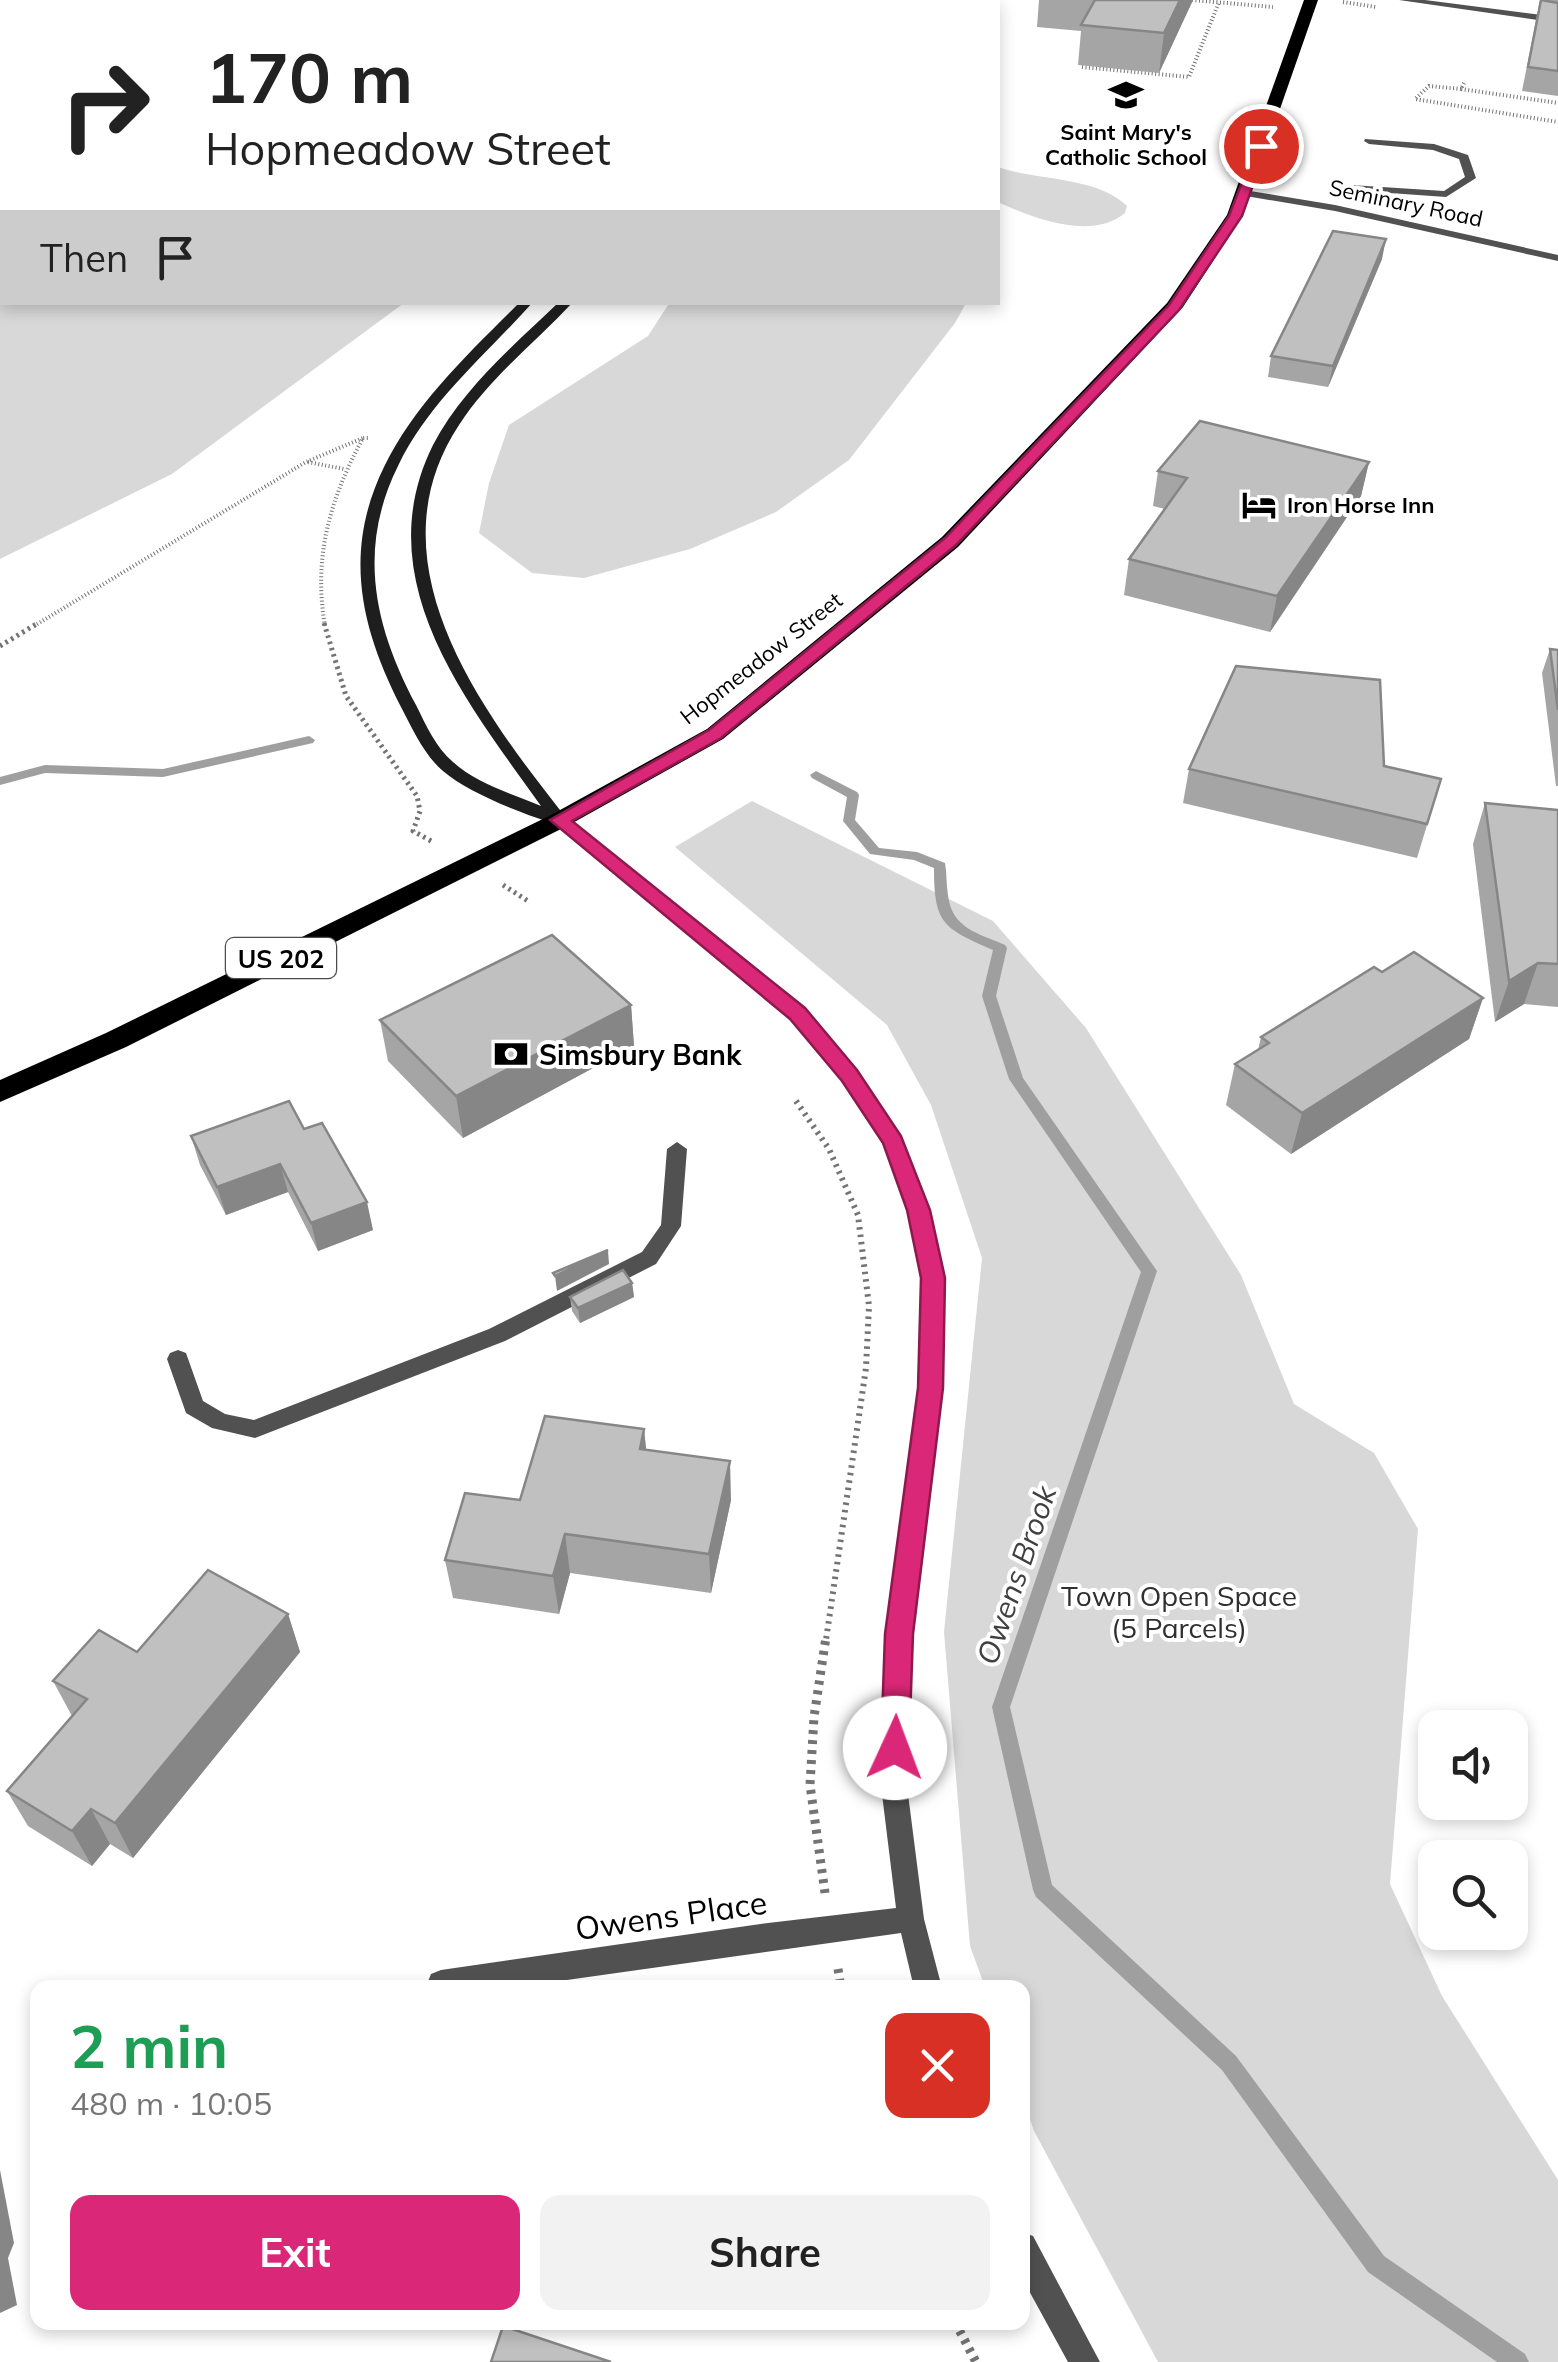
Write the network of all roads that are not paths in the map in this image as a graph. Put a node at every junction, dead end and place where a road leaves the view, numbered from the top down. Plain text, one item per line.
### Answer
1 (1310, 0) edge
2 (1404, 0) edge
3 (1558, 20) edge
4 (1369, 141) dead end
5 (1351, 188) dead end
6 (1244, 193) junction
7 (1558, 258) edge
8 (524, 305) edge
9 (564, 305) edge
10 (560, 820) junction
11 (0, 1092) edge
12 (677, 1149) dead end
13 (178, 1359) dead end
14 (912, 1920) junction
15 (467, 1980) edge
16 (926, 1980) edge
17 (1030, 2262) edge
18 (1085, 2362) edge

1 - 6 highway, Hopmeadow Street / US 202
2 - 3 street
4 - 5 street
6 - 7 street, Seminary Road
6 - 10 highway, Hopmeadow Street / US 202
8 - 10 street
9 - 10 street
10 - 11 highway, Hopmeadow Street / US 202
10 - 14 street
12 - 13 street
14 - 15 street, Owens Place
14 - 16 street
17 - 18 street

